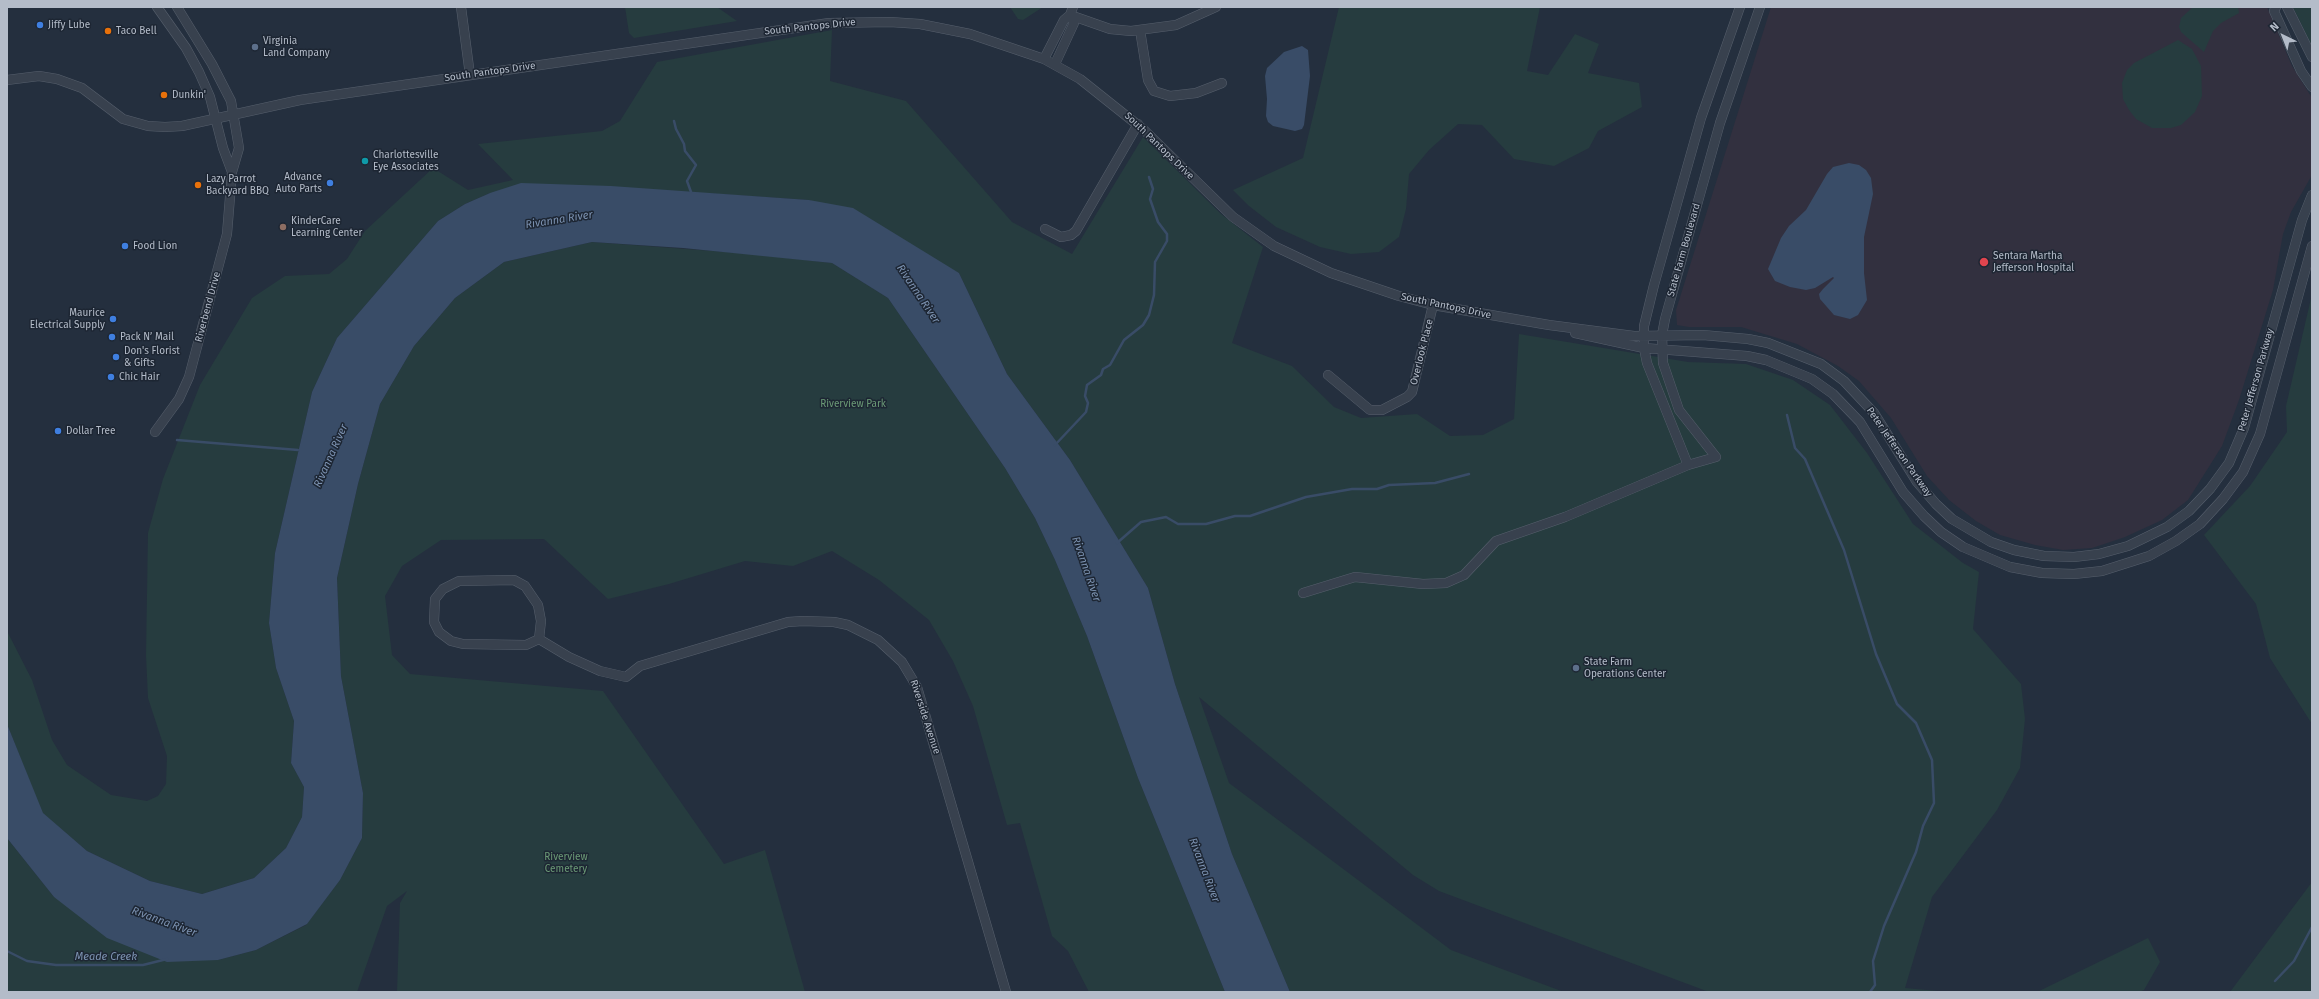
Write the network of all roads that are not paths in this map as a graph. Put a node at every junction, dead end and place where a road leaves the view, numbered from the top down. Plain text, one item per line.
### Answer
1 (157, 7) edge
2 (177, 7) edge
3 (461, 7) edge
4 (1216, 7) edge
5 (1740, 7) edge
6 (1760, 7) edge
7 (2276, 7) edge
8 (2287, 7) edge
9 (1071, 11) edge
10 (1140, 30) junction
11 (2312, 57) edge
12 (1044, 59) junction
13 (1055, 64) junction
14 (470, 75) junction
15 (7, 80) edge
16 (1222, 83) dead end
17 (2312, 87) edge
18 (235, 115) junction
19 (216, 118) junction
20 (1138, 124) junction
21 (232, 172) junction
22 (2312, 195) edge
23 (1045, 229) dead end
24 (2312, 246) edge
25 (1433, 304) junction
26 (1549, 325) junction
27 (1662, 335) junction
28 (1643, 337) junction
29 (1644, 348) junction
30 (1661, 349) junction
31 (1328, 375) dead end
32 (155, 432) dead end
33 (1688, 466) junction
34 (1303, 593) dead end
35 (539, 639) junction
36 (1006, 992) edge

1 - 19 street, Riverbend Drive
2 - 18 street, Riverbend Drive
3 - 14 street
4 - 10 street
5 - 28 street, State Farm Boulevard
6 - 27 street, State Farm Boulevard
7 - 17 street
8 - 11 street
9 - 10 street
9 - 12 street
9 - 13 street
10 - 16 street
12 - 13 street, South Pantops Drive
12 - 14 street, South Pantops Drive
13 - 20 street, South Pantops Drive
14 - 18 street, South Pantops Drive
15 - 19 street, South Pantops Drive
18 - 19 street, South Pantops Drive
18 - 21 street, Riverbend Drive
19 - 21 street, Riverbend Drive
20 - 23 street
20 - 25 street, South Pantops Drive
21 - 32 street, Riverbend Drive
22 - 27 street, Peter Jefferson Parkway
24 - 30 street, Peter Jefferson Parkway
25 - 26 street, South Pantops Drive
25 - 31 street, Overlook Place
26 - 28 street, South Pantops Drive
26 - 29 street, South Pantops Drive
27 - 28 street, Peter Jefferson Parkway
27 - 30 street, State Farm Boulevard
28 - 29 street, State Farm Boulevard
29 - 30 street, Peter Jefferson Parkway
29 - 33 street, State Farm Boulevard
30 - 33 street, State Farm Boulevard
33 - 34 street, State Farm Boulevard
35 - 35 street
35 - 36 street, Riverside Avenue

